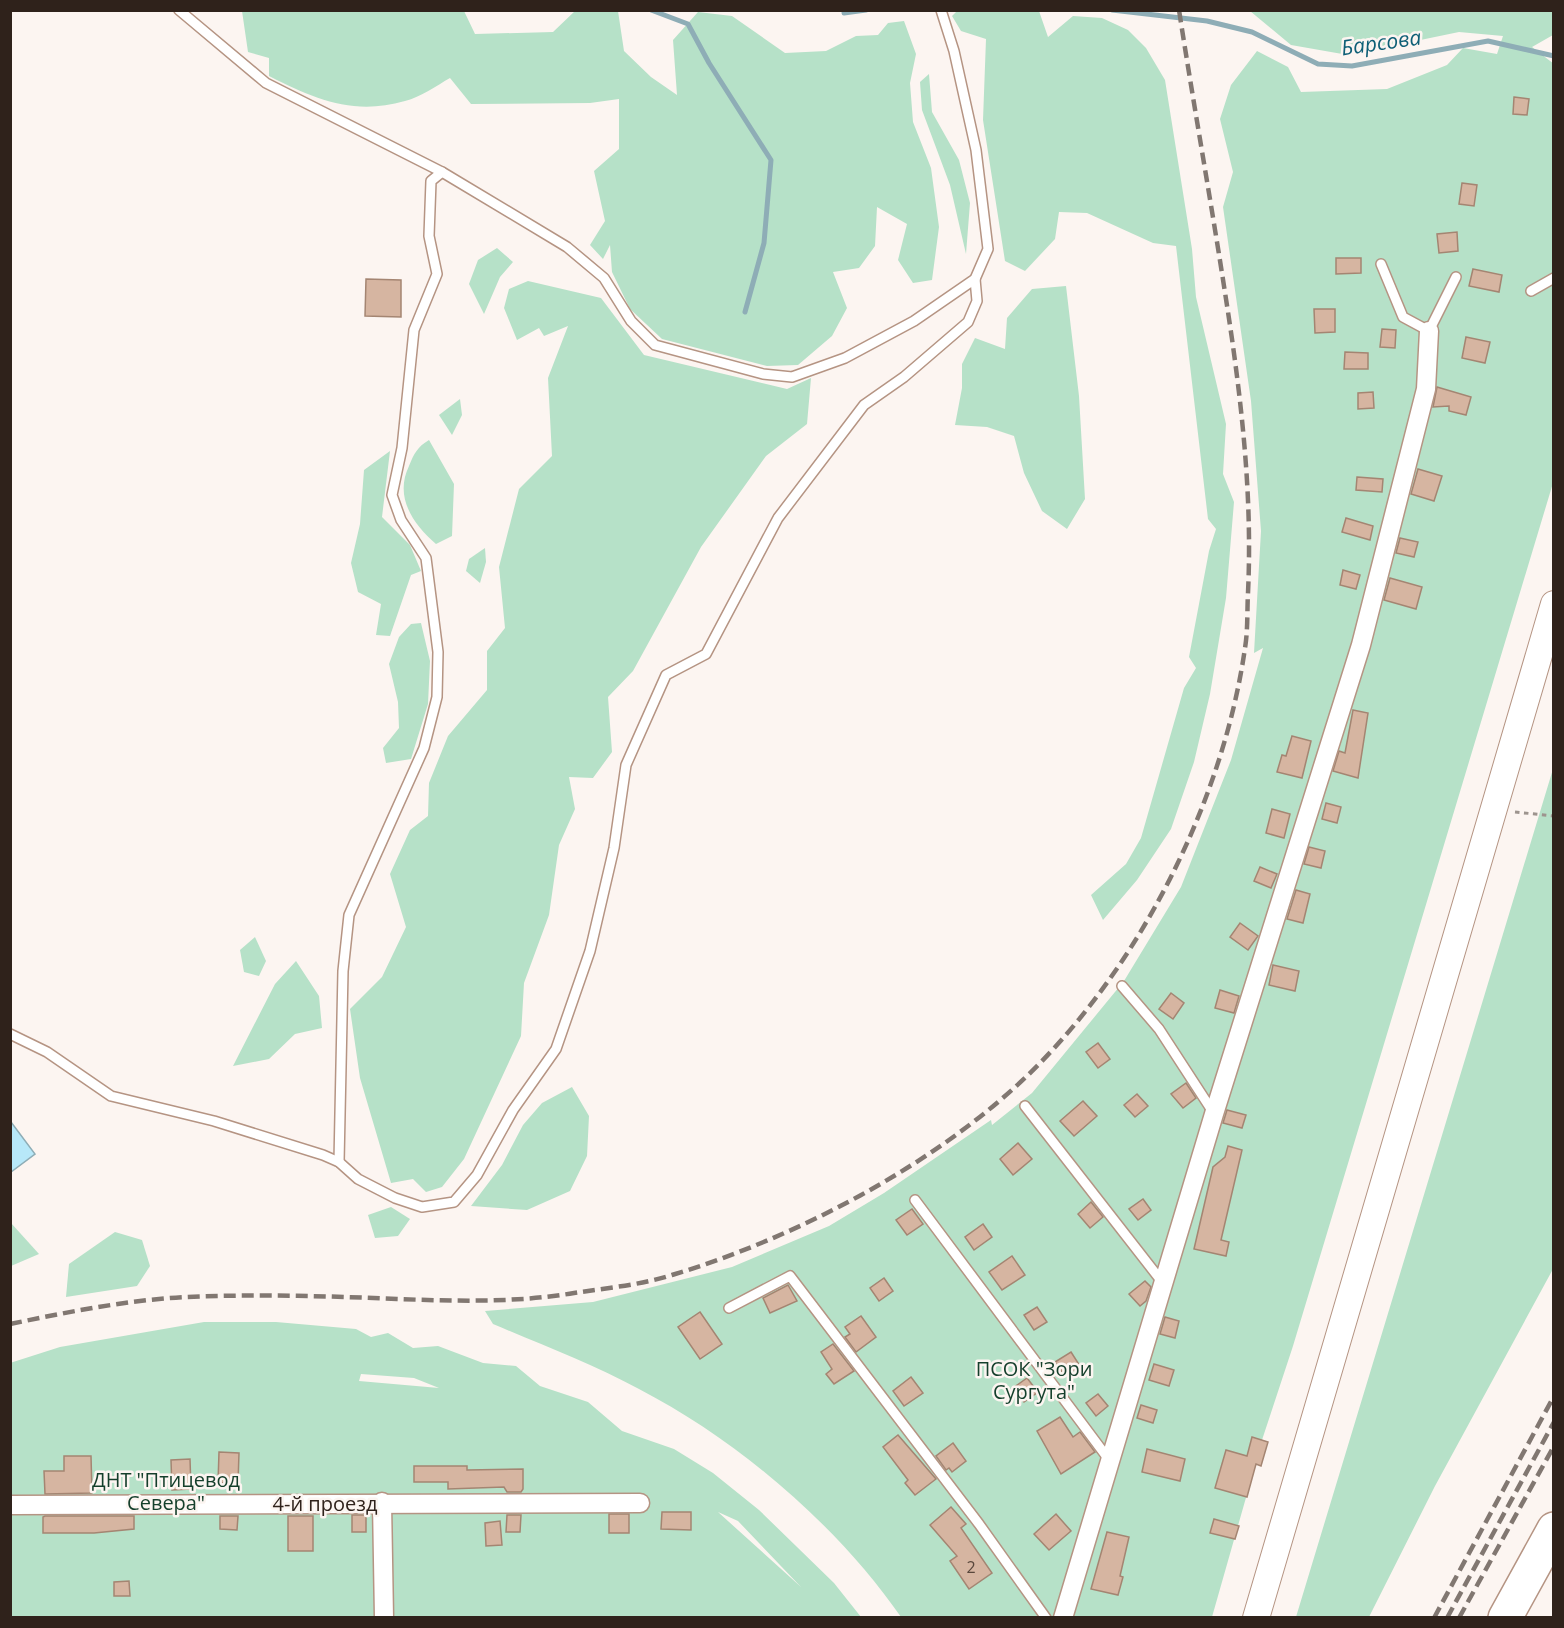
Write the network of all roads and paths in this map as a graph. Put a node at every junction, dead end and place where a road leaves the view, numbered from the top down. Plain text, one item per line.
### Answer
1 (178, 10) edge
2 (943, 14) edge
3 (442, 172) junction
4 (1381, 264) dead end
5 (1456, 277) dead end
6 (1554, 278) edge
7 (975, 279) junction
8 (1531, 291) dead end
9 (1429, 331) junction
10 (1554, 603) edge
11 (1493, 806) junction
12 (1554, 816) edge
13 (1122, 986) dead end
14 (10, 1034) edge
15 (1025, 1106) dead end
16 (1214, 1114) junction
17 (339, 1161) junction
18 (915, 1200) dead end
19 (1163, 1283) junction
20 (729, 1308) dead end
21 (1110, 1461) junction
22 (382, 1502) junction
23 (640, 1503) dead end
24 (10, 1505) edge
25 (1554, 1529) edge
26 (384, 1617) edge
27 (1046, 1617) edge
28 (1063, 1617) edge
29 (1256, 1617) edge
30 (1505, 1617) edge

1 - 3 lane
2 - 7 lane
3 - 7 lane
3 - 17 lane
4 - 9 lane
5 - 9 lane
6 - 8 lane
7 - 17 lane
9 - 16 street
10 - 11 main road
11 - 12 path
11 - 29 main road
13 - 16 lane
14 - 17 lane
15 - 19 lane
16 - 19 street
18 - 21 lane
19 - 21 street
20 - 27 lane
21 - 28 street
22 - 23 street, 4-й проезд
22 - 24 street, 4-й проезд
22 - 26 street
25 - 30 highway

